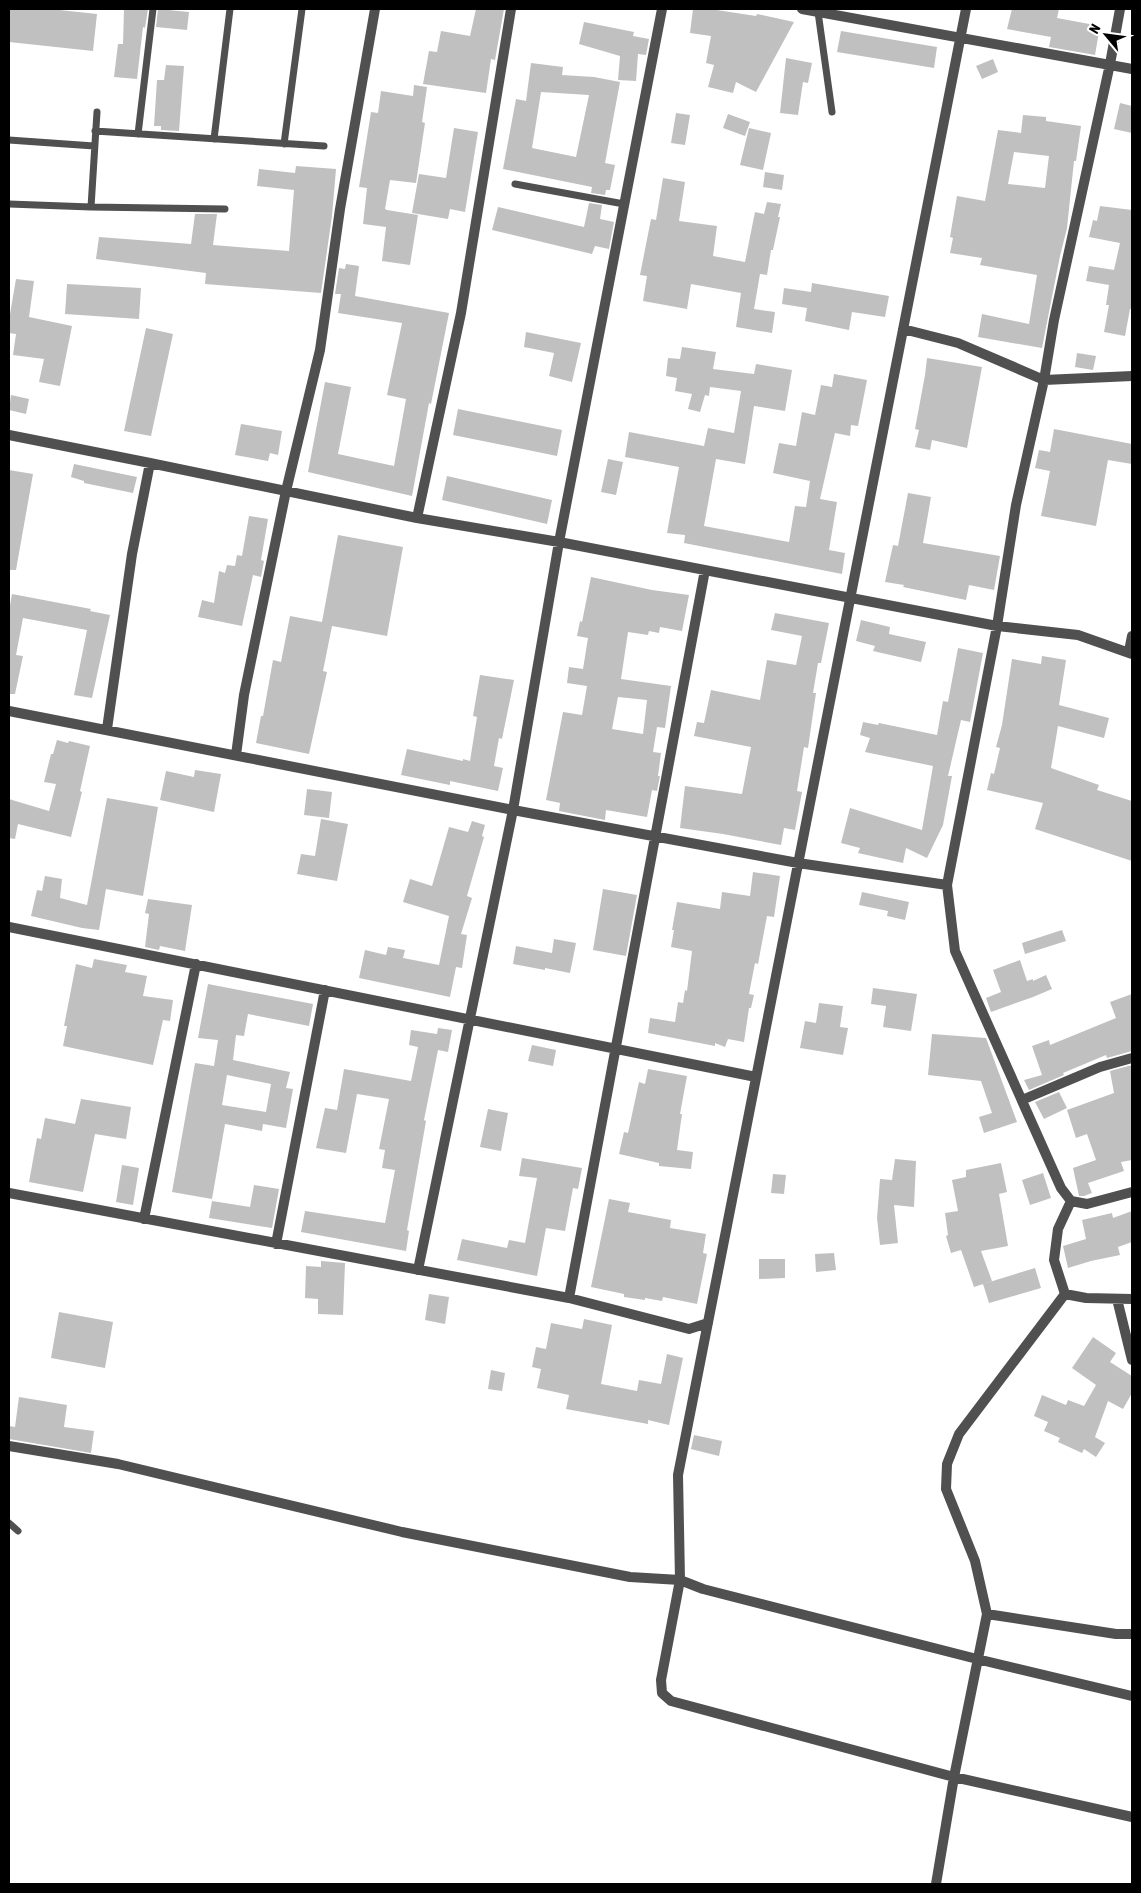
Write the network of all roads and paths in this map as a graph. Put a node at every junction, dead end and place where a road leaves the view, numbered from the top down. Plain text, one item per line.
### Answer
1 (153, 9) edge
2 (230, 9) edge
3 (302, 9) edge
4 (375, 9) edge
5 (511, 9) edge
6 (662, 9) edge
7 (802, 9) edge
8 (966, 9) edge
9 (1120, 9) edge
10 (818, 10) edge
11 (960, 37) junction
12 (1110, 64) junction
13 (1132, 69) edge
14 (97, 112) dead end
15 (832, 112) dead end
16 (95, 131) junction
17 (138, 134) junction
18 (214, 139) junction
19 (9, 140) edge
20 (284, 144) junction
21 (94, 146) junction
22 (324, 146) dead end
23 (515, 184) dead end
24 (9, 204) edge
25 (624, 204) junction
26 (90, 207) junction
27 (225, 209) dead end
28 (903, 329) junction
29 (1132, 376) edge
30 (1044, 380) junction
31 (9, 435) edge
32 (150, 463) junction
33 (286, 491) junction
34 (417, 518) junction
35 (559, 542) junction
36 (705, 570) junction
37 (850, 597) junction
38 (997, 626) junction
39 (1132, 636) edge
40 (1131, 653) edge
41 (9, 711) edge
42 (108, 729) junction
43 (236, 755) junction
44 (513, 810) junction
45 (655, 836) junction
46 (798, 863) junction
47 (947, 885) junction
48 (9, 928) edge
49 (196, 964) junction
50 (325, 990) junction
51 (470, 1019) junction
52 (615, 1049) junction
53 (1132, 1058) edge
54 (756, 1077) junction
55 (1022, 1100) junction
56 (1132, 1192) edge
57 (9, 1193) edge
58 (1071, 1201) junction
59 (144, 1219) junction
60 (276, 1244) junction
61 (418, 1270) junction
62 (1065, 1294) junction
63 (569, 1298) junction
64 (1132, 1298) edge
65 (1116, 1299) junction
66 (708, 1323) junction
67 (1132, 1360) edge
68 (9, 1446) edge
69 (9, 1523) edge
70 (18, 1531) dead end
71 (680, 1580) junction
72 (987, 1614) junction
73 (1132, 1634) edge
74 (977, 1659) junction
75 (1132, 1696) edge
76 (954, 1777) junction
77 (1132, 1816) edge
78 (936, 1884) edge

1 - 17 lane
2 - 18 lane
3 - 20 lane
4 - 33 street
5 - 34 street
6 - 25 street
7 - 10 street
8 - 11 street
9 - 12 street
10 - 11 street
10 - 15 lane
11 - 12 street
11 - 28 street
12 - 13 street
12 - 30 street
14 - 16 lane
16 - 17 lane
16 - 21 lane
17 - 18 lane
18 - 20 lane
19 - 21 lane
20 - 22 lane
21 - 26 lane
23 - 25 lane
24 - 26 lane
25 - 35 street
26 - 27 lane
28 - 30 street
28 - 37 street
29 - 30 street
30 - 38 street
31 - 32 street
32 - 33 street
32 - 42 street
33 - 34 street
33 - 43 street
34 - 35 street
35 - 36 street
35 - 44 street
36 - 37 street
36 - 45 street
37 - 38 street
37 - 46 street
38 - 40 street
38 - 47 street
39 - 40 street
41 - 42 street
42 - 43 street
43 - 44 street
44 - 45 street
44 - 51 street
45 - 46 street
45 - 52 street
46 - 47 street
46 - 54 street
47 - 55 street
48 - 49 street
49 - 50 street
49 - 59 street
50 - 51 street
50 - 60 street
51 - 52 street
51 - 61 street
52 - 54 street
52 - 63 street
53 - 55 street
54 - 66 street
55 - 58 street
56 - 58 street
57 - 59 street
58 - 62 street
59 - 60 street
60 - 61 street
61 - 63 street
62 - 65 street
62 - 72 street
63 - 66 street
64 - 65 street
65 - 67 street
66 - 71 street
68 - 71 street
69 - 70 lane
71 - 74 street
71 - 76 street
72 - 73 street
72 - 74 street
74 - 75 street
74 - 76 street
76 - 77 street
76 - 78 street

